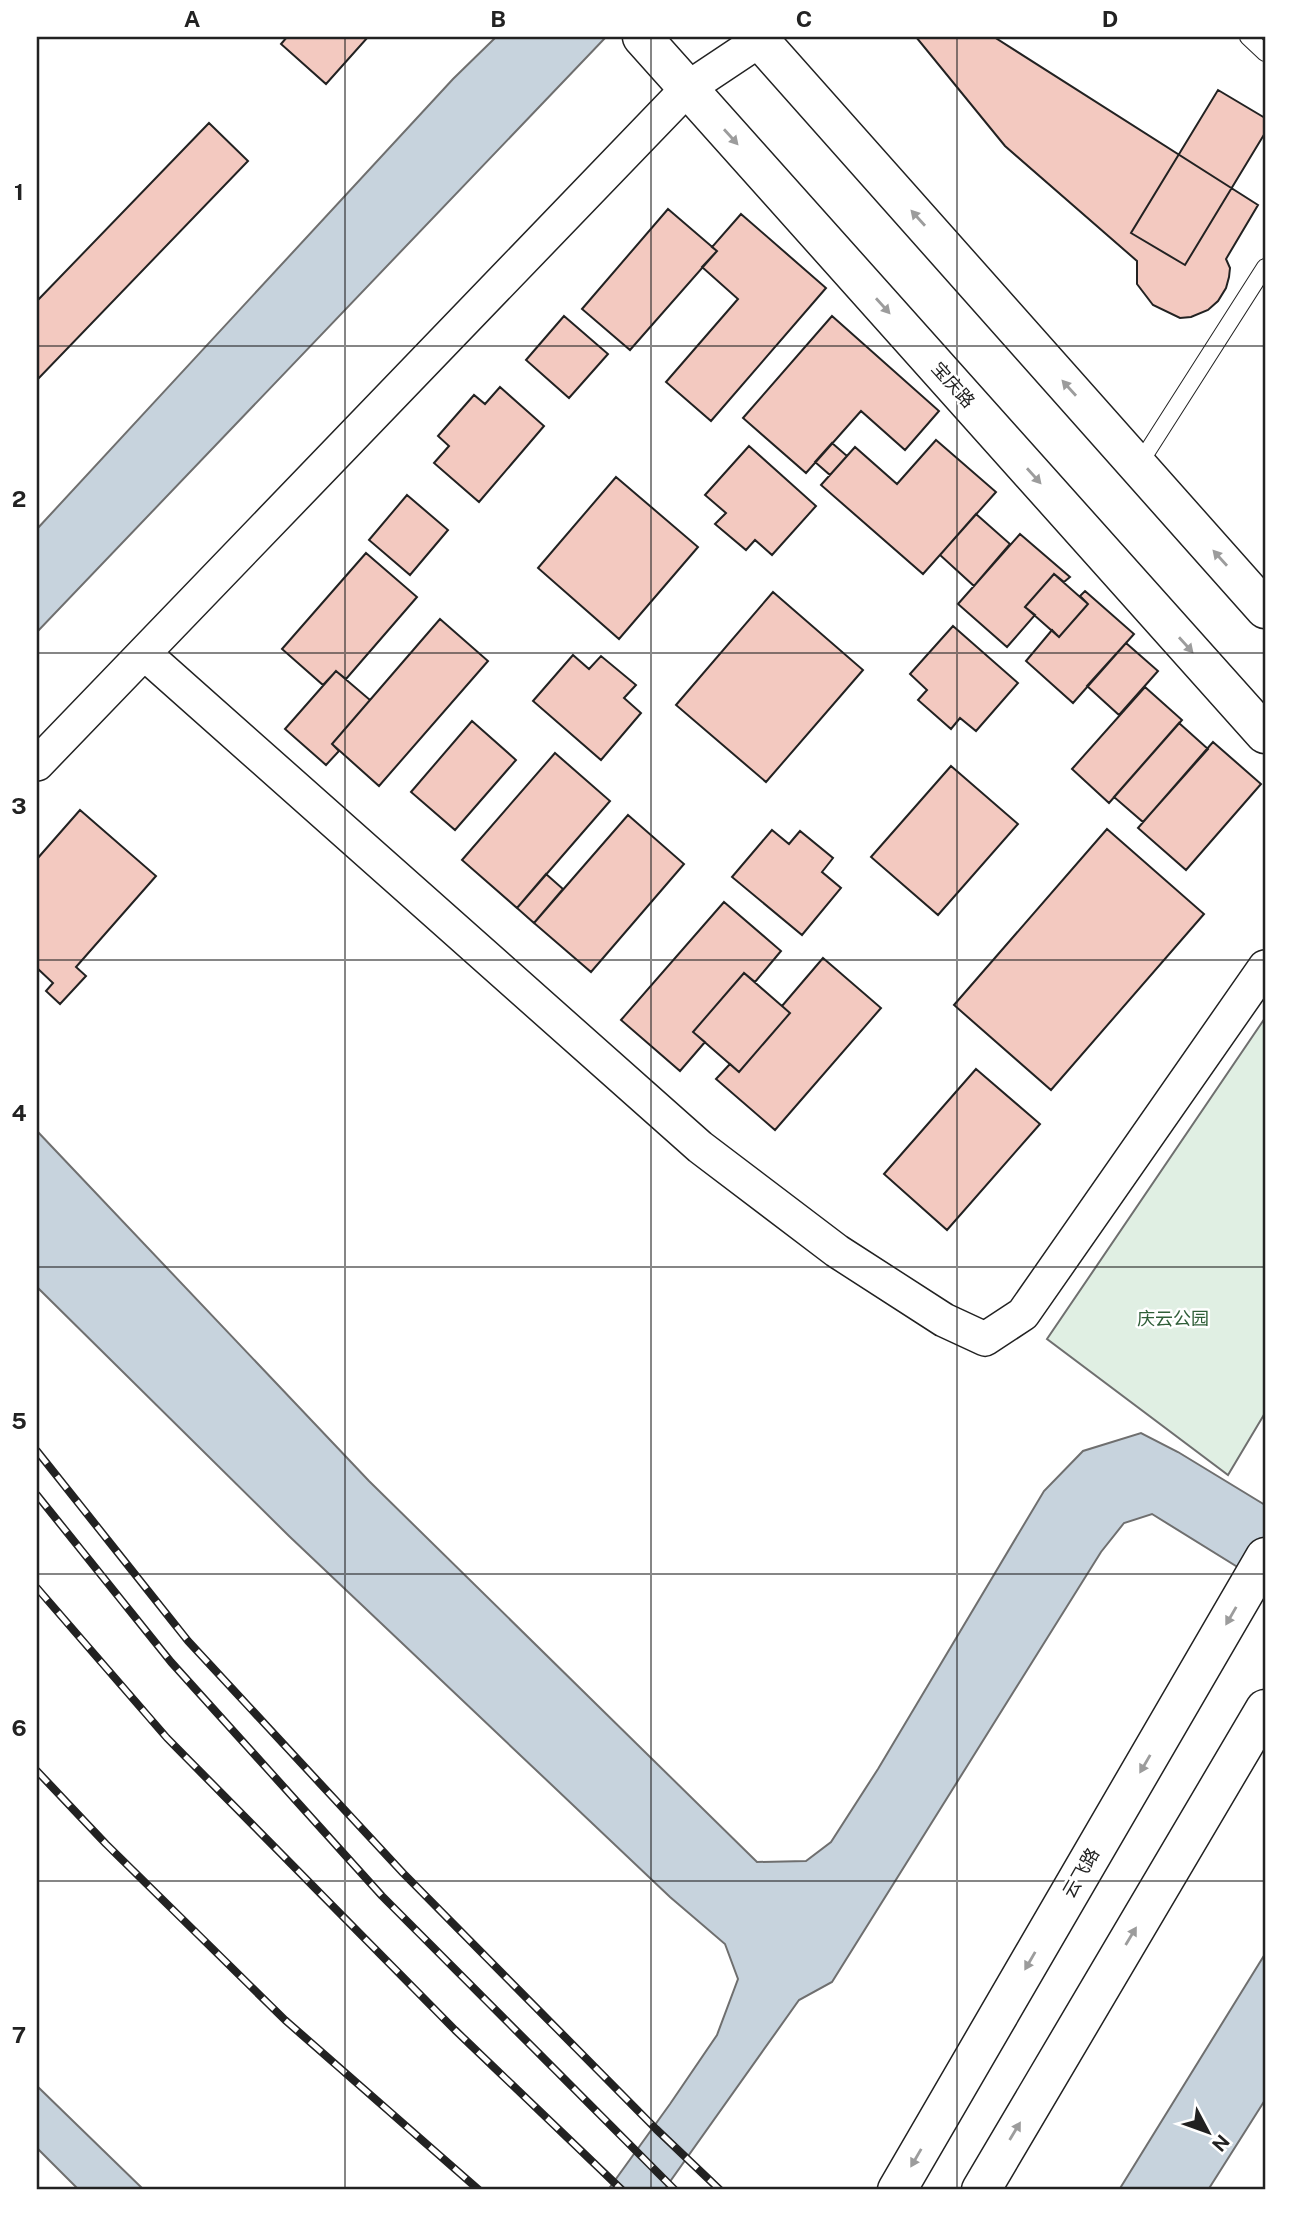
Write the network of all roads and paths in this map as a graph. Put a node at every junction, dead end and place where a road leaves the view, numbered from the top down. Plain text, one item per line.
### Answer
1 (642, 37) edge
2 (1248, 37) edge
3 (758, 38) edge
4 (1265, 53) edge
5 (687, 87) junction
6 (1265, 267) edge
7 (1138, 466) junction
8 (1265, 609) edge
9 (144, 653) junction
10 (1265, 734) edge
11 (37, 764) edge
12 (1265, 967) edge
13 (1265, 1557) edge
14 (1265, 1709) edge
15 (897, 2190) edge
16 (981, 2190) edge

1 - 5 main road, 宝庆路
2 - 4 lane
3 - 5 street
7 -> 3 main road
5 - 9 street
5 -> 10 main road, 宝庆路
6 - 7 lane
8 -> 7 main road
9 - 11 street
9 - 12 street
13 -> 15 main road, 云飞路
16 -> 14 main road

